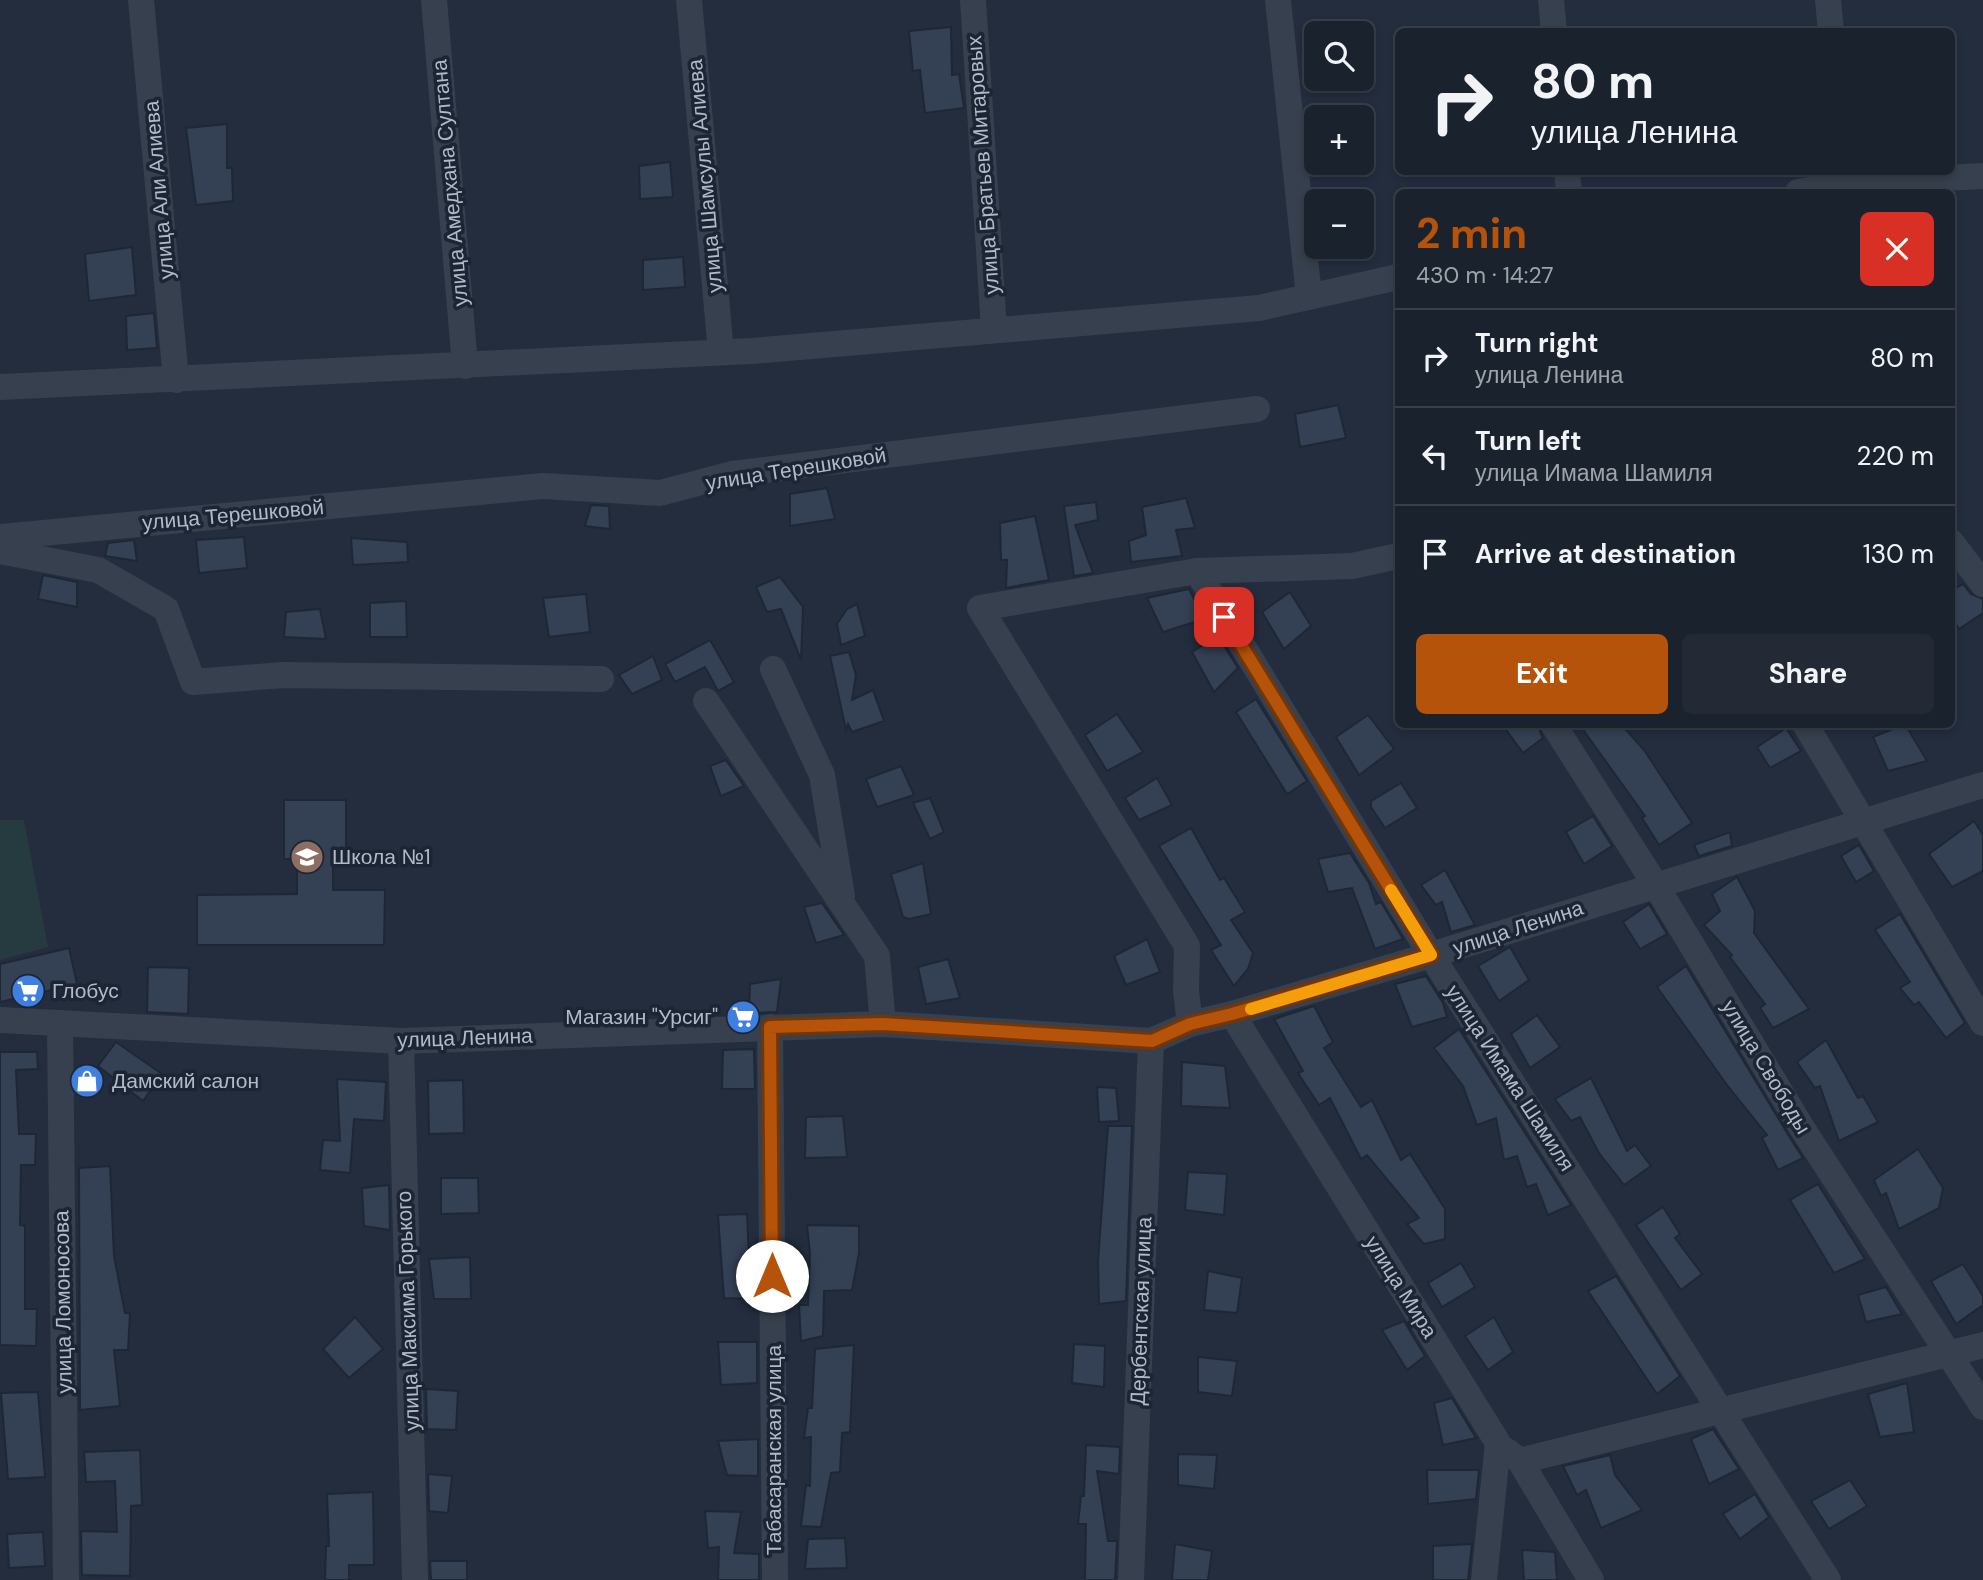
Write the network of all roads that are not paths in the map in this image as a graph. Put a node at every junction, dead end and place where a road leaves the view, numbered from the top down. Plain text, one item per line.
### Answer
1 (141, 0) edge
2 (434, 0) edge
3 (689, 0) edge
4 (973, 0) edge
5 (1278, 0) edge
6 (1551, 0) edge
7 (1828, 0) edge
8 (1554, 28) edge
9 (1831, 28) edge
10 (1983, 176) edge
11 (1845, 177) edge
12 (1807, 189) edge
13 (1395, 278) edge
14 (1309, 297) junction
15 (994, 330) junction
16 (721, 352) junction
17 (465, 366) junction
18 (176, 380) junction
19 (0, 387) edge
20 (1257, 409) dead end
21 (0, 537) edge
22 (1955, 547) edge
23 (0, 551) edge
24 (1395, 557) edge
25 (1197, 571) junction
26 (1983, 584) edge
27 (773, 669) dead end
28 (601, 679) dead end
29 (706, 701) dead end
30 (1556, 728) edge
31 (1807, 728) edge
32 (1983, 785) edge
33 (1864, 821) junction
34 (1655, 884) junction
35 (843, 902) junction
36 (1431, 955) junction
37 (1232, 1014) junction
38 (0, 1020) edge
39 (60, 1023) junction
40 (1983, 1023) edge
41 (883, 1024) junction
42 (1190, 1024) junction
43 (770, 1027) junction
44 (401, 1041) junction
45 (1152, 1041) junction
46 (1983, 1345) edge
47 (1948, 1353) junction
48 (1983, 1407) edge
49 (1722, 1408) junction
50 (1498, 1443) junction
51 (1520, 1461) junction
52 (66, 1580) edge
53 (415, 1580) edge
54 (775, 1580) edge
55 (1131, 1580) edge
56 (1484, 1580) edge
57 (1591, 1580) edge
58 (1828, 1580) edge

1 - 18 street, улица Али Алиева
2 - 17 street, улица Амедхана Султана
3 - 16 street, улица Шамсулы Алиева
4 - 15 street, улица Братьев Митаровых
5 - 14 street
6 - 8 street
7 - 9 street
10 - 11 street
11 - 12 street
13 - 14 street
14 - 15 street
15 - 16 street
16 - 17 street
17 - 18 street
18 - 19 street
20 - 21 street, улица Терешковой
22 - 26 street
23 - 28 street
24 - 25 street
25 - 36 street, улица Имама Шамиля
25 - 42 street
27 - 35 street
29 - 35 street
30 - 34 street, улица Свободы
31 - 33 street
32 - 33 street, улица Ленина
33 - 34 street, улица Ленина
33 - 40 street
34 - 36 street, улица Ленина
34 - 47 street, улица Свободы
35 - 41 street
36 - 37 street, улица Ленина
36 - 49 street, улица Имама Шамиля
37 - 42 street, улица Ленина
37 - 50 street, улица Мира
38 - 39 street, улица Ленина
39 - 44 street, улица Ленина
39 - 52 street, улица Ломоносова
41 - 43 street, улица Ленина
41 - 45 street, улица Ленина
42 - 45 street, улица Ленина
43 - 44 street, улица Ленина
43 - 54 street, Табасаранская улица
44 - 53 street, улица Максима Горького
45 - 55 street, Дербентская улица
46 - 47 street
47 - 48 street, улица Свободы
47 - 49 street
49 - 51 street
49 - 58 street, улица Имама Шамиля
50 - 51 street, улица Мира
50 - 56 street
51 - 57 street, улица Мира

